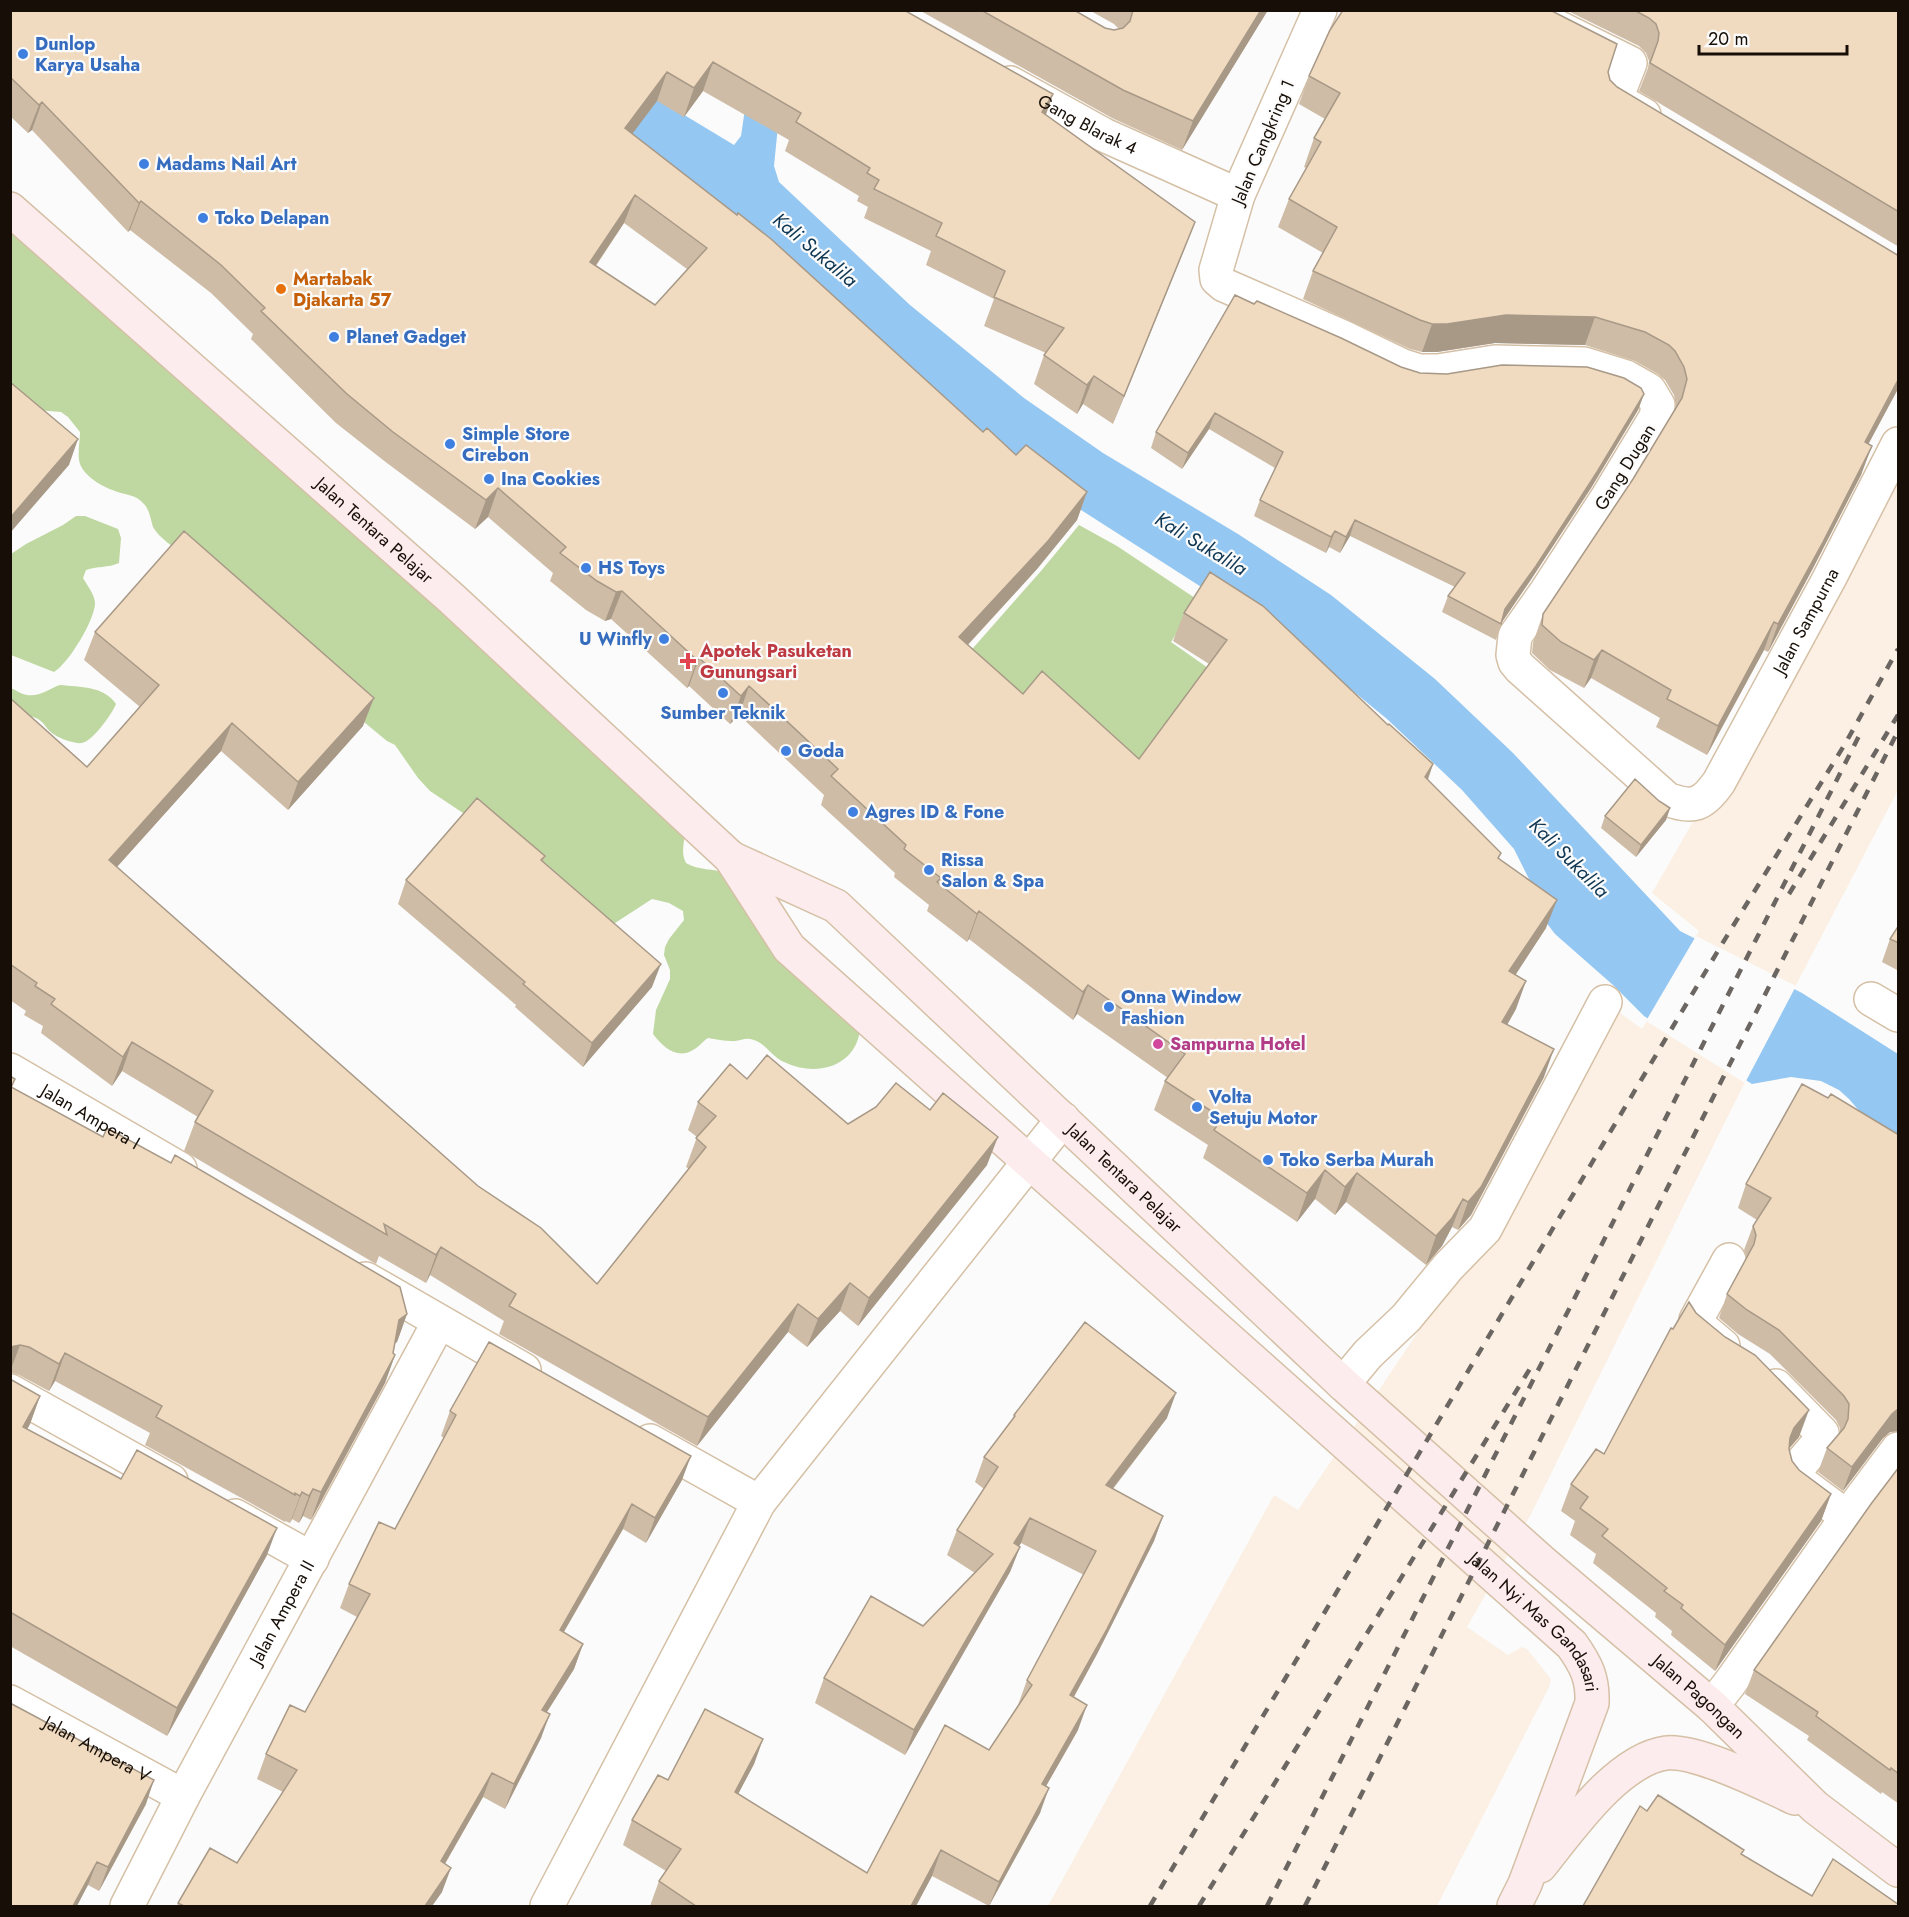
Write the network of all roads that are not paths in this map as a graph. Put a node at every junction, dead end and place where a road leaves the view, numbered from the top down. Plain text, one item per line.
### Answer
1 (1320, 10) edge
2 (1523, 10) edge
3 (982, 66) edge
4 (1667, 129) edge
5 (1238, 195) junction
6 (10, 209) edge
7 (1216, 277) joint
8 (1899, 444) edge
9 (1708, 797) joint
10 (731, 858) junction
11 (1871, 999) dead end
12 (1605, 1002) dead end
13 (1899, 1015) edge
14 (12, 1068) edge
15 (1063, 1119) junction
16 (1029, 1161) junction
17 (207, 1185) edge
18 (1730, 1260) dead end
19 (338, 1263) edge
20 (439, 1322) junction
21 (1343, 1384) junction
22 (553, 1386) edge
23 (10, 1391) edge
24 (625, 1427) edge
25 (1899, 1449) edge
26 (1399, 1489) joint
27 (759, 1502) junction
28 (1847, 1516) junction
29 (1499, 1524) joint
30 (312, 1559) junction
31 (10, 1702) edge
32 (1712, 1706) junction
33 (183, 1796) junction
34 (1815, 1807) junction
35 (1899, 1870) edge
36 (1520, 1895) edge
37 (127, 1906) edge
38 (547, 1906) edge

1 - 5 street, Jalan Cangkring 1
2 - 4 street
3 - 5 street, Gang Blarak 4
5 - 7 street, Jalan Cangkring 1
6 - 10 main road, Jalan Tentara Pelajar
7 - 9 street, Gang Dugan
8 - 9 street, Jalan Sampurna
10 - 15 main road, Jalan Tentara Pelajar
10 - 16 main road, Jalan Tentara Pelajar
11 - 13 street
12 - 21 street
14 - 17 street, Jalan Ampera I
15 - 16 street
15 - 21 main road, Jalan Tentara Pelajar
16 - 26 main road, Jalan Tentara Pelajar
16 - 27 street
18 - 28 street
19 - 20 street
20 - 22 street
20 - 30 street, Jalan Ampera II
21 - 29 main road, Jalan Tentara Pelajar
23 - 30 street
24 - 27 street
25 - 28 street
26 - 36 main road, Jalan Nyi Mas Gandasari
27 - 38 street
28 - 32 street
29 - 32 main road, Jalan Pagongan
30 - 33 street, Jalan Ampera II
31 - 33 street, Jalan Ampera V
32 - 34 main road, Jalan Pagongan
33 - 37 street, Jalan Ampera II
34 - 35 main road, Jalan Pagongan
34 - 36 main road, Jalan Nyi Mas Gandasari

